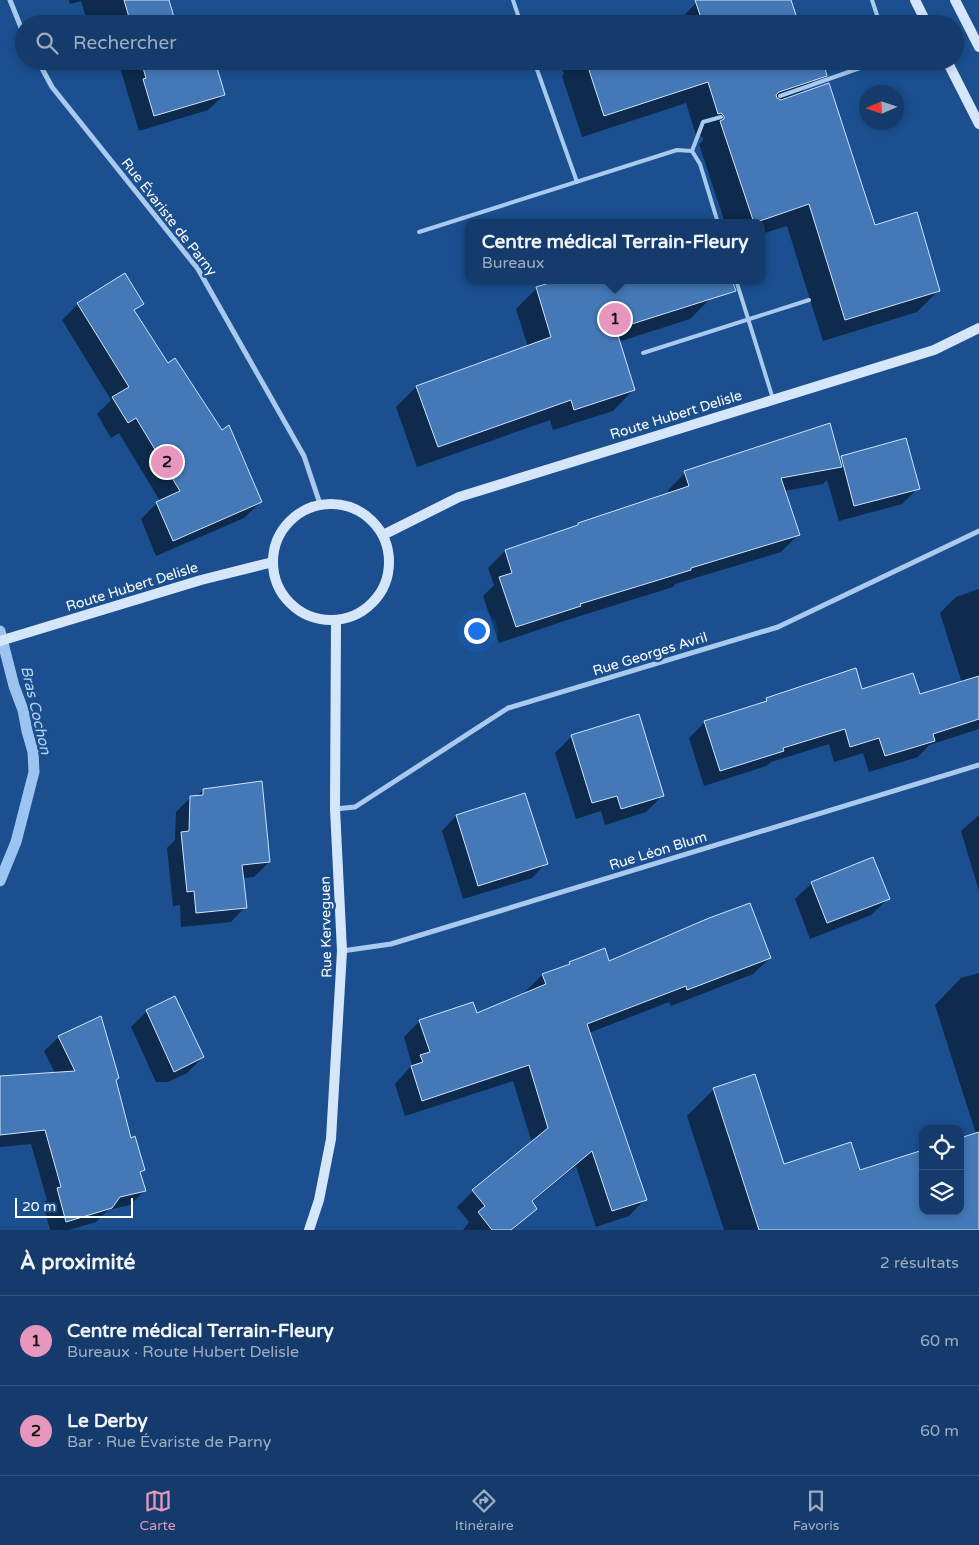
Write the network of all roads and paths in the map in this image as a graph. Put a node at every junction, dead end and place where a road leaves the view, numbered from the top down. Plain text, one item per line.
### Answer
1 (10, 0) edge
2 (513, 0) edge
3 (872, 0) edge
4 (915, 0) edge
5 (955, 0) edge
6 (16, 15) edge
7 (518, 15) edge
8 (877, 15) edge
9 (922, 15) edge
10 (963, 15) edge
11 (964, 18) edge
12 (979, 47) edge
13 (43, 70) edge
14 (537, 70) edge
15 (854, 70) edge
16 (952, 70) edge
17 (780, 96) dead end
18 (720, 116) dead end
19 (979, 124) edge
20 (692, 150) junction
21 (578, 182) junction
22 (717, 219) edge
23 (419, 232) dead end
24 (737, 284) edge
25 (809, 300) dead end
26 (748, 319) junction
27 (979, 328) edge
28 (643, 353) dead end
29 (773, 399) junction
30 (320, 504) junction
31 (979, 531) edge
32 (384, 535) junction
33 (273, 562) junction
34 (336, 621) junction
35 (0, 641) edge
36 (979, 765) edge
37 (335, 809) junction
38 (342, 951) junction
39 (309, 1230) edge

1 - 6 street
2 - 7 lane
3 - 8 lane
4 - 9 main road
5 - 10 main road
11 - 12 main road
13 - 30 street, Rue Évariste de Parny
14 - 21 lane
15 - 17 lane
16 - 19 main road
18 - 20 lane
20 - 21 lane
20 - 22 lane
21 - 23 lane
24 - 26 lane
25 - 26 lane
26 - 28 lane
26 - 29 lane
27 - 29 main road, Route Hubert Delisle
29 - 32 main road, Route Hubert Delisle
30 - 32 main road
30 - 33 main road
31 - 37 street, Rue Georges Avril
32 - 34 main road
33 - 34 main road
33 - 35 main road, Route Hubert Delisle
34 - 37 main road, Rue Kerveguen
36 - 38 street, Rue Léon Blum
37 - 38 main road, Rue Kerveguen
38 - 39 main road, Rue Kerveguen

